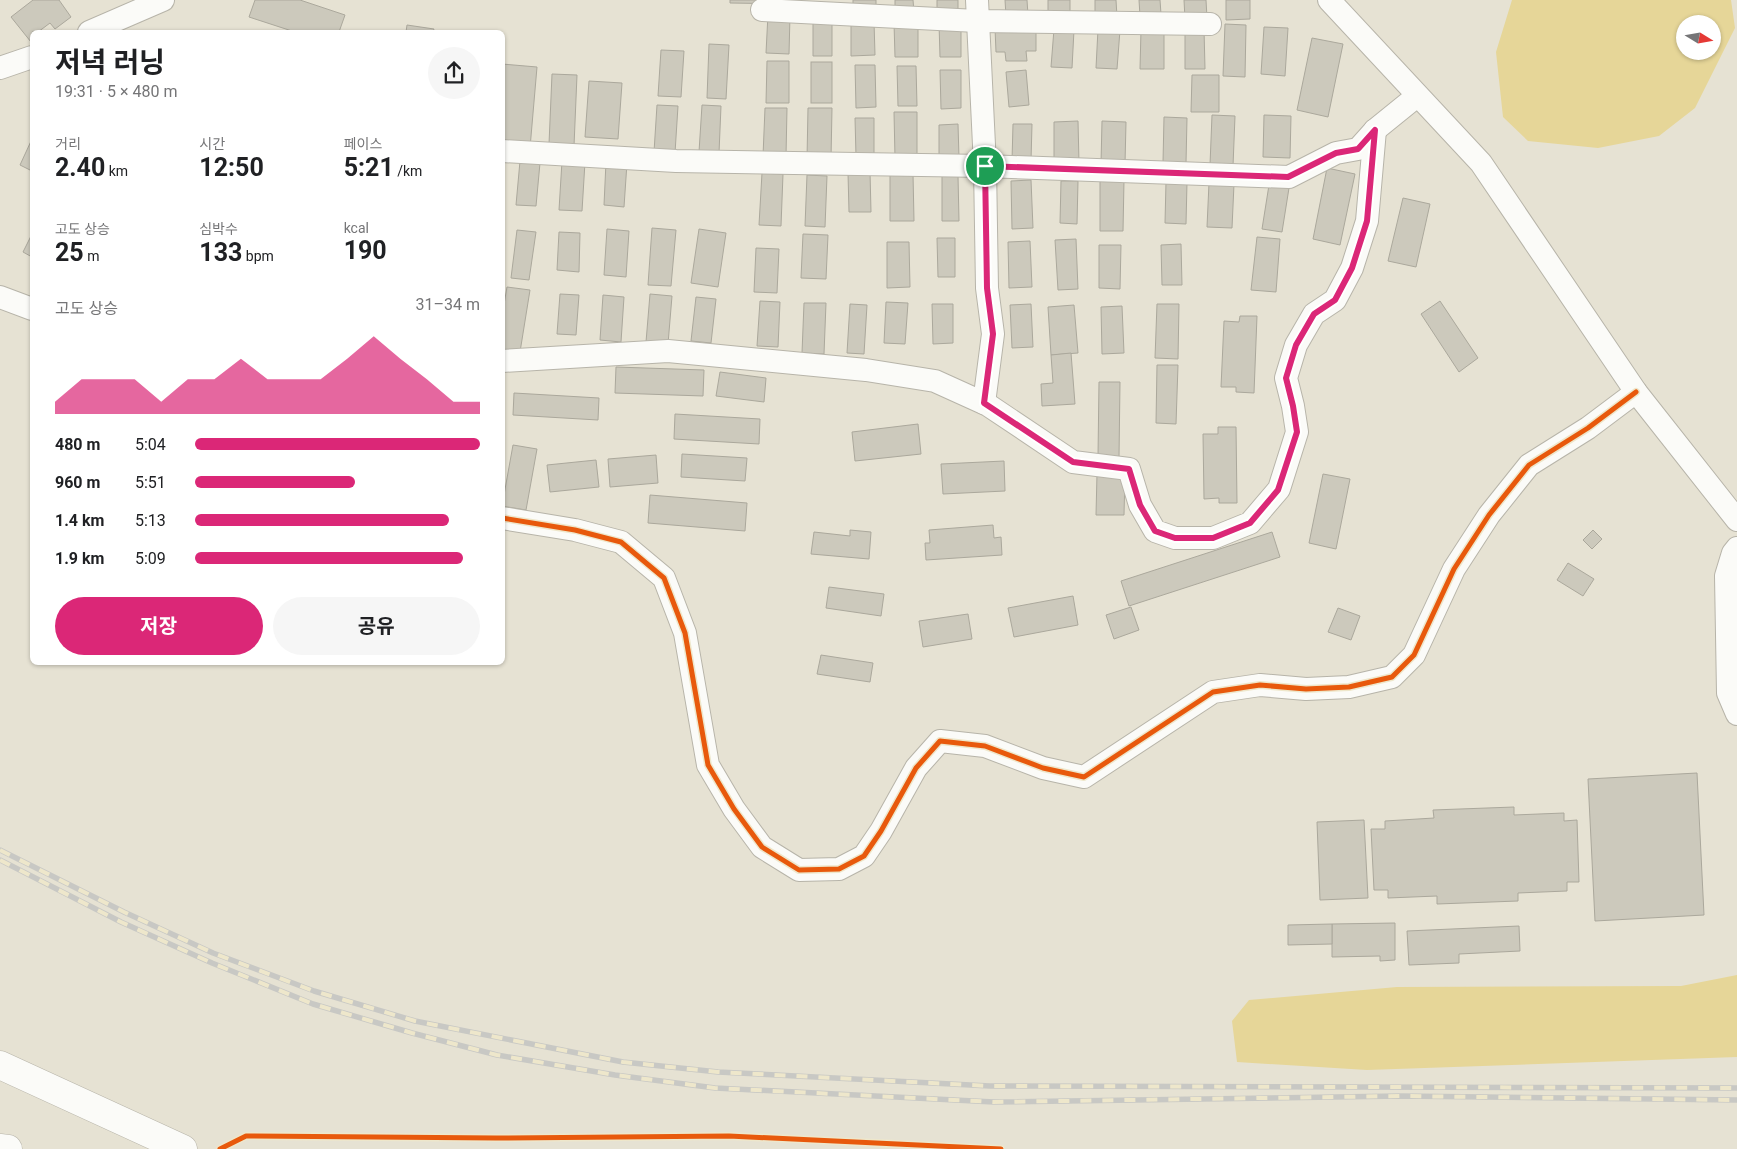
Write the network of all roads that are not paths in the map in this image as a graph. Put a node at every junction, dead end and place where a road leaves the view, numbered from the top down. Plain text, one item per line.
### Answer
1 (163, 0) edge
2 (1329, 0) edge
3 (762, 10) dead end
4 (977, 10) edge
5 (1210, 24) dead end
6 (94, 30) edge
7 (30, 58) edge
8 (0, 68) edge
9 (1417, 96) junction
10 (1375, 130) junction
11 (505, 150) edge
12 (985, 166) junction
13 (0, 297) edge
14 (30, 308) edge
15 (505, 361) edge
16 (1636, 392) junction
17 (984, 403) junction
18 (505, 518) edge
19 (1737, 520) edge
20 (1737, 548) edge
21 (1737, 714) edge
22 (0, 1065) edge
23 (0, 1148) edge
24 (8, 1149) edge
25 (183, 1149) edge

1 - 6 street
2 - 9 street
3 - 4 street
4 - 5 street
4 - 12 street
7 - 8 street
9 - 10 street
9 - 16 street
10 - 12 street
10 - 17 street
11 - 12 street
12 - 17 street
13 - 14 street
15 - 17 street
16 - 18 street
16 - 19 street
20 - 21 street
22 - 25 main road
23 - 24 main road

